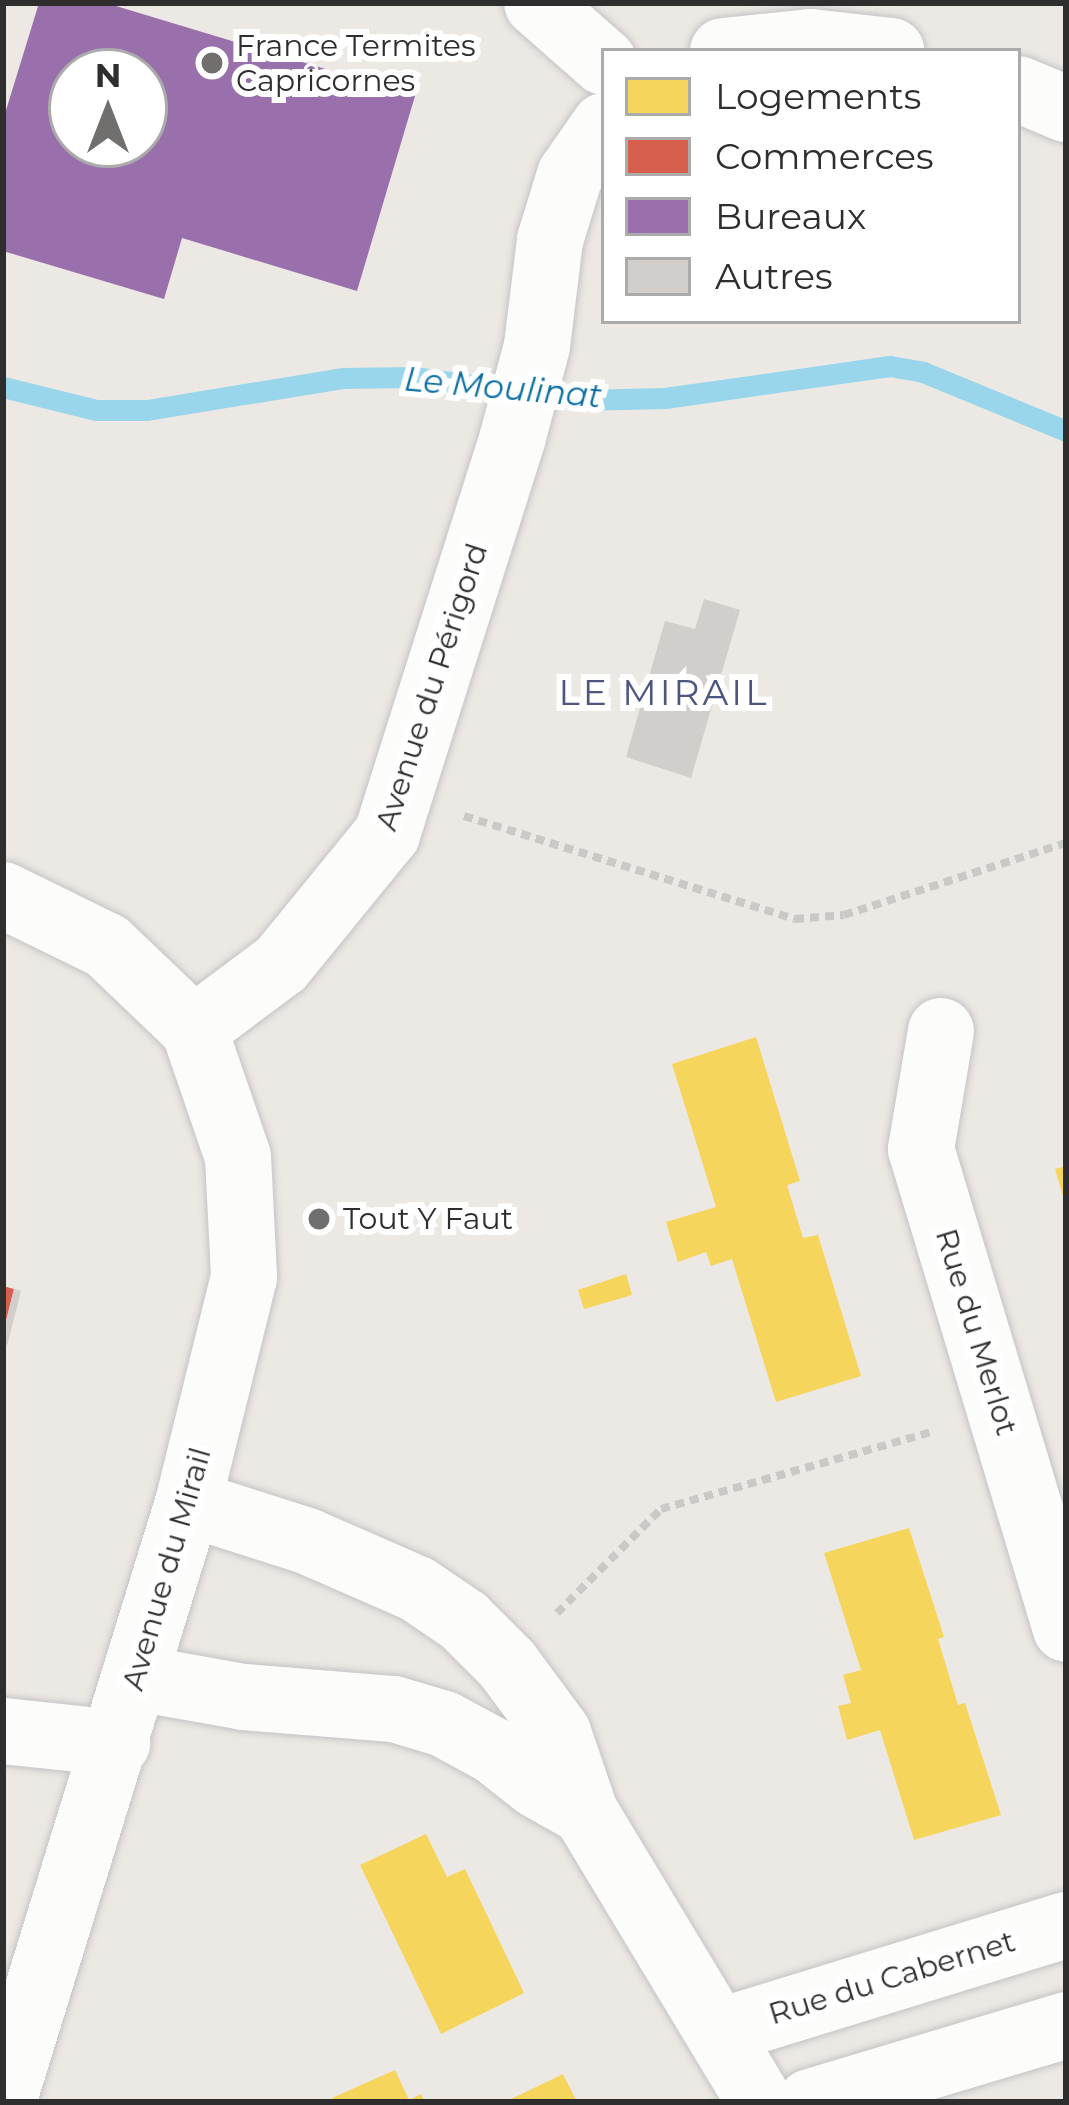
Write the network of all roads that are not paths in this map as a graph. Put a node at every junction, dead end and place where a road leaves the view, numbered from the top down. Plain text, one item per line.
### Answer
1 (538, 3) edge
2 (752, 48) edge
3 (864, 48) edge
4 (601, 59) edge
5 (1021, 90) edge
6 (1066, 109) edge
7 (1021, 116) edge
8 (1066, 119) edge
9 (601, 129) edge
10 (600, 232) edge
11 (537, 346) junction
12 (3, 895) edge
13 (194, 1029) junction
14 (941, 1031) dead end
15 (188, 1503) junction
16 (1066, 1629) edge
17 (137, 1678) junction
18 (3, 1731) edge
19 (117, 1743) junction
20 (585, 1812) junction
21 (1066, 1925) edge
22 (1066, 2025) edge
23 (718, 2032) junction
24 (3, 2102) edge
25 (760, 2102) edge
26 (810, 2102) edge

1 - 4 street
2 - 3 street
5 - 6 street
7 - 8 street
9 - 11 street, Avenue du Périgord
10 - 11 street, Avenue du Périgord
11 - 13 street, Avenue du Périgord
12 - 13 street
13 - 15 street, Avenue du Mirail
14 - 16 street, Rue du Merlot
15 - 17 street, Avenue du Mirail
15 - 20 street
17 - 19 street, Avenue du Mirail
17 - 20 street
18 - 19 street
19 - 24 street, Avenue du Mirail
20 - 23 street
21 - 23 street, Rue du Cabernet
22 - 26 street
23 - 25 street

